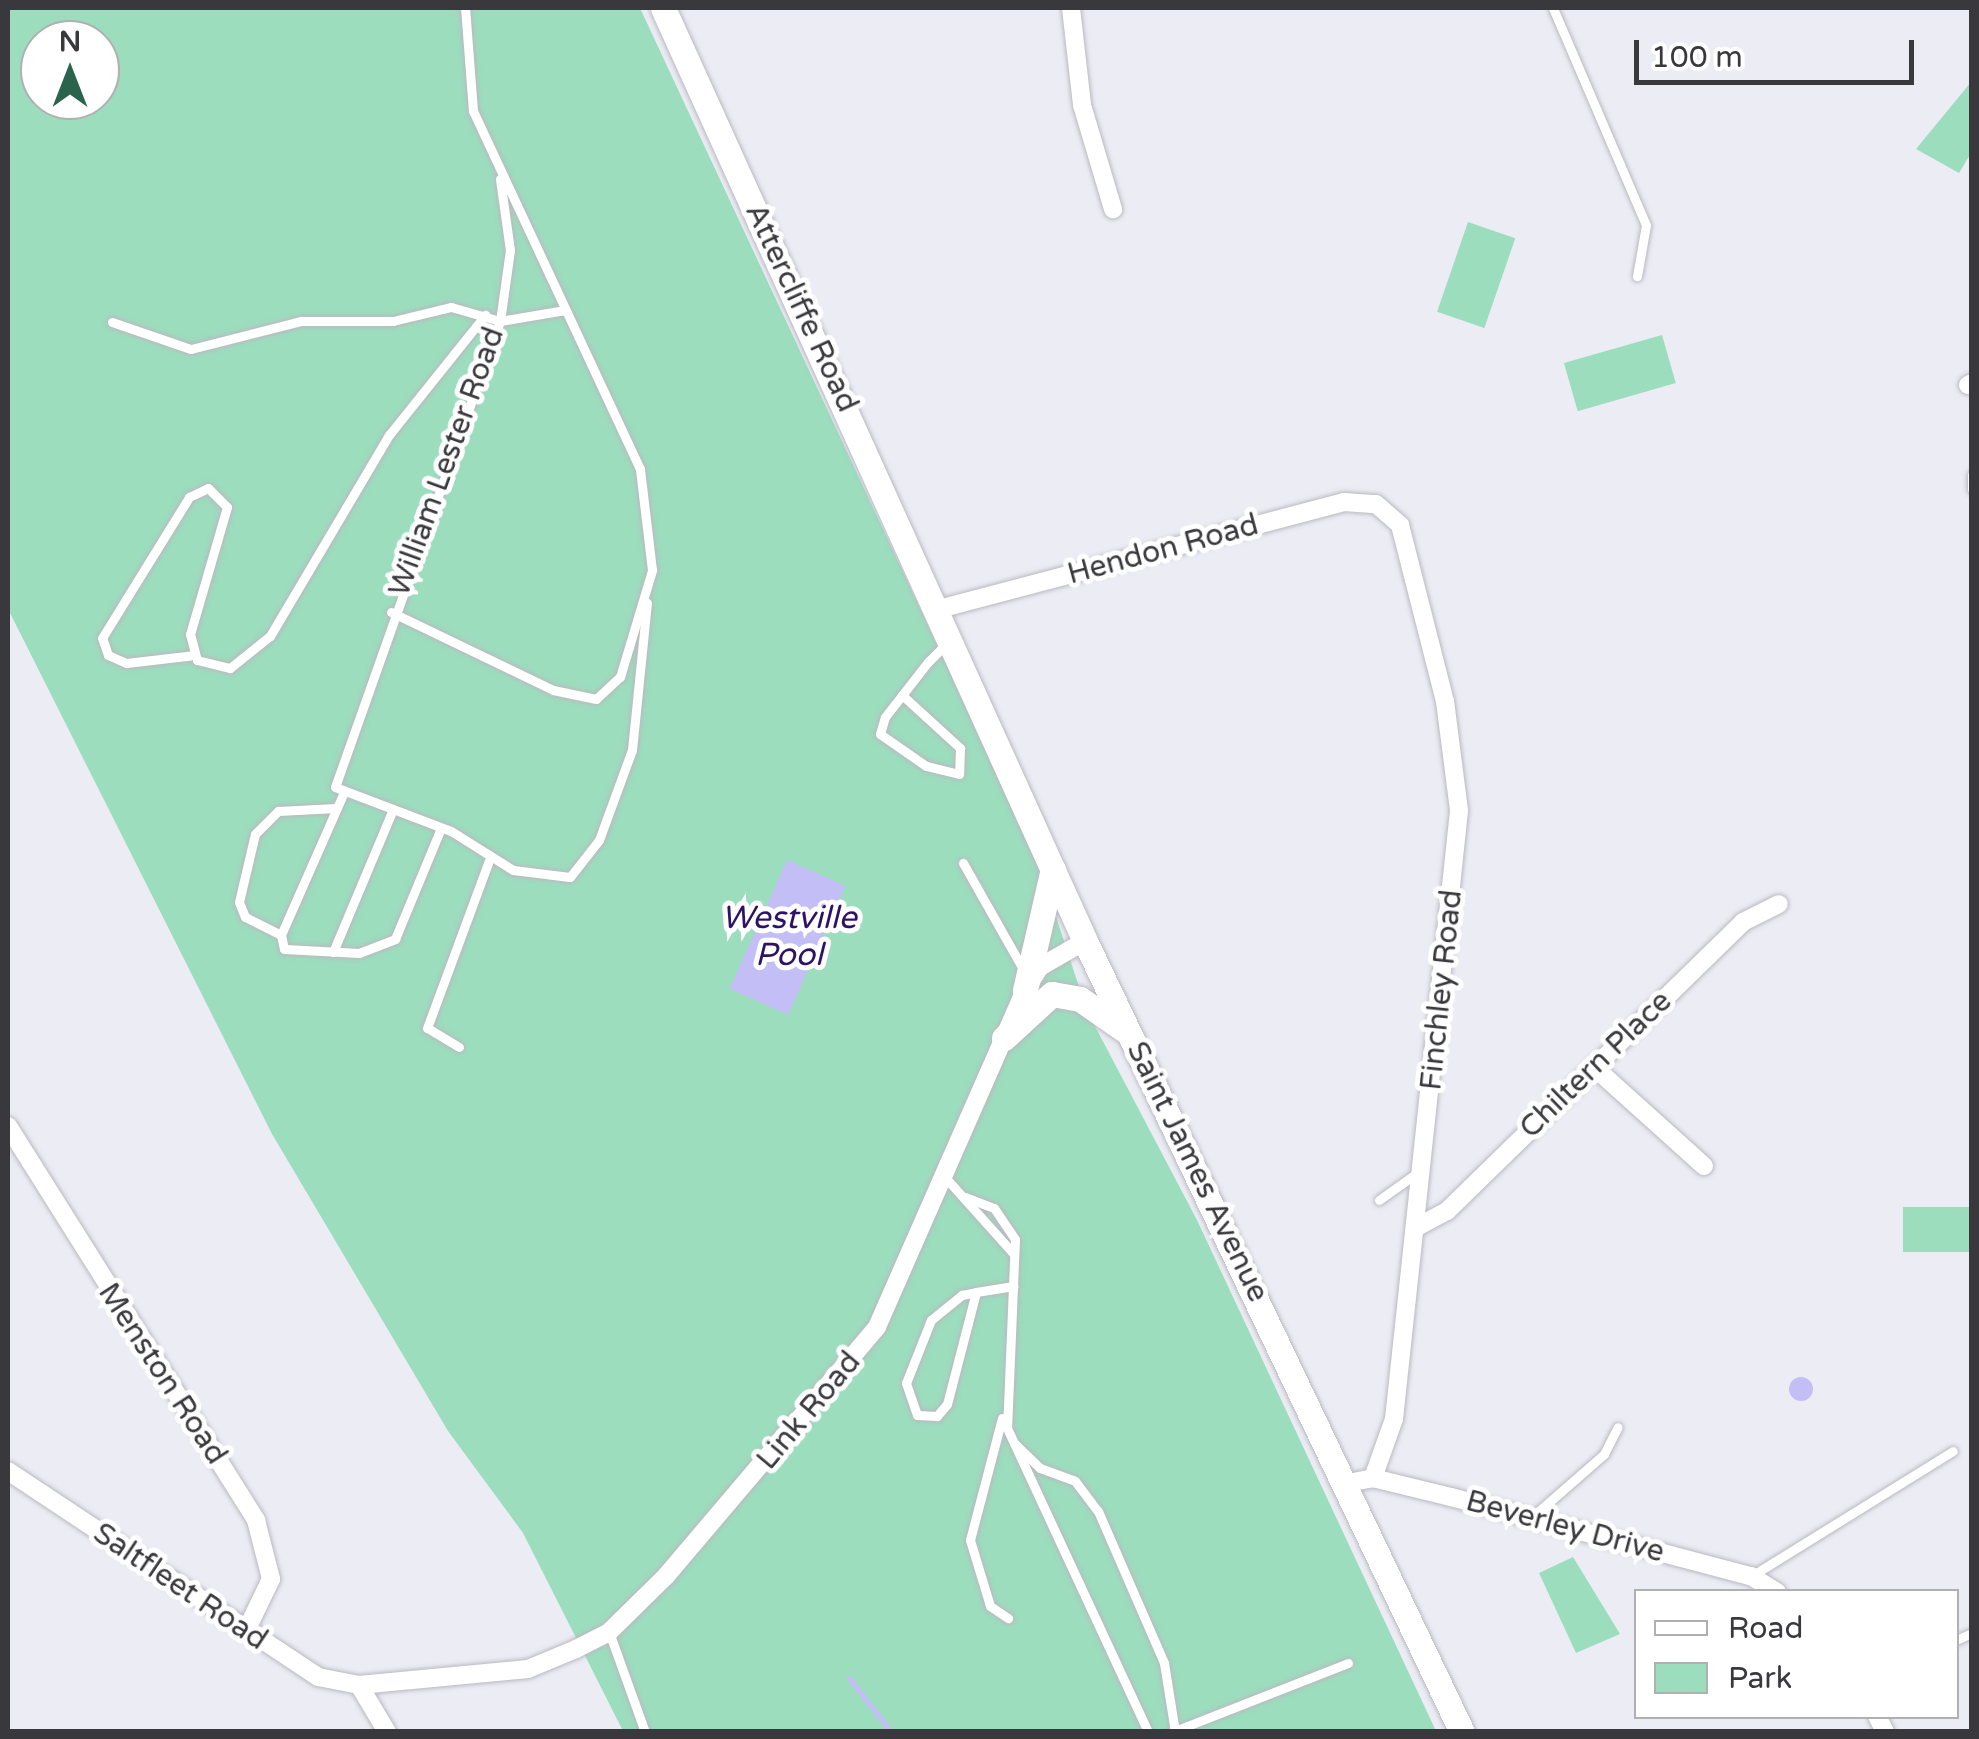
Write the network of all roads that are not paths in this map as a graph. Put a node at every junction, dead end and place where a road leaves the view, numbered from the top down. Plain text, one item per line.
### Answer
1 (465, 8) edge
2 (663, 8) edge
3 (1071, 8) edge
4 (1553, 8) edge
5 (500, 179) junction
6 (1113, 208) dead end
7 (1637, 276) dead end
8 (565, 310) junction
9 (484, 316) junction
10 (500, 321) junction
11 (112, 322) dead end
12 (1972, 475) edge
13 (1972, 488) edge
14 (1386, 509) joint
15 (647, 603) junction
16 (939, 609) junction
17 (391, 612) junction
18 (952, 639) junction
19 (195, 656) junction
20 (902, 695) junction
21 (344, 792) junction
22 (336, 808) junction
23 (393, 809) junction
24 (442, 828) junction
25 (489, 860) junction
26 (963, 864) dead end
27 (1052, 869) junction
28 (1779, 904) dead end
29 (280, 935) junction
30 (1085, 941) junction
31 (333, 952) junction
32 (1026, 983) junction
33 (1130, 1034) junction
34 (1004, 1038) junction
35 (459, 1047) dead end
36 (1594, 1067) junction
37 (8, 1126) edge
38 (1704, 1166) dead end
39 (1422, 1169) junction
40 (944, 1176) junction
41 (965, 1196) junction
42 (1379, 1200) dead end
43 (1415, 1228) junction
44 (1014, 1254) junction
45 (1014, 1286) junction
46 (976, 1292) junction
47 (1003, 1416) junction
48 (1618, 1427) dead end
49 (1012, 1439) junction
50 (1953, 1451) dead end
51 (8, 1471) edge
52 (1361, 1481) junction
53 (1532, 1518) junction
54 (1750, 1576) junction
55 (1772, 1589) edge
56 (1008, 1618) dead end
57 (246, 1630) junction
58 (609, 1632) junction
59 (1348, 1663) dead end
60 (359, 1685) junction
61 (1174, 1731) edge
62 (388, 1732) edge
63 (645, 1732) edge
64 (1148, 1732) edge
65 (1462, 1732) edge

1 - 5 lane, William Lester Road
2 - 16 main road, Attercliffe Road
3 - 6 street
4 - 7 lane
5 - 8 lane, William Lester Road
5 - 10 lane, William Lester Road
8 - 10 lane
8 - 15 lane, William Lester Road
9 - 10 lane
9 - 11 lane
9 - 19 lane
10 - 17 lane, William Lester Road
12 - 13 lane
14 - 16 street, Hendon Road
14 - 39 street, Finchley Road
15 - 17 lane, William Lester Road
15 - 25 lane
16 - 18 main road, Saint James Avenue
17 - 21 lane
18 - 20 lane
18 - 27 main road, Saint James Avenue
19 - 19 lane
20 - 20 lane
21 - 22 lane
21 - 23 lane
22 - 29 lane
22 - 29 lane
23 - 24 lane
23 - 31 lane
24 - 25 lane
24 - 31 lane
25 - 35 lane
26 - 32 lane
27 - 30 main road, Saint James Avenue
27 - 32 main road
28 - 36 street, Chiltern Place
29 - 31 lane
30 - 32 street, Link Road
30 - 33 main road, Saint James Avenue
32 - 34 street, Link Road
33 - 34 main road
33 - 52 main road, Saint James Avenue
34 - 40 street, Link Road
36 - 38 street
36 - 43 street, Chiltern Place
37 - 57 street, Menston Road
39 - 42 lane
39 - 43 street, Finchley Road
40 - 41 lane
40 - 58 street, Link Road
41 - 44 lane
41 - 44 lane
43 - 52 street, Finchley Road
44 - 45 lane
45 - 46 lane
45 - 47 lane
46 - 46 lane
47 - 49 lane
47 - 56 lane
48 - 53 lane
49 - 61 lane
49 - 64 lane
50 - 54 lane
51 - 57 street, Saltfleet Road
52 - 53 street, Beverley Drive
52 - 65 main road, Saint James Avenue
53 - 54 street, Beverley Drive
54 - 55 street, Beverley Drive
57 - 60 street, Saltfleet Road
58 - 60 street, Link Road
58 - 63 lane
59 - 61 lane
60 - 62 street

